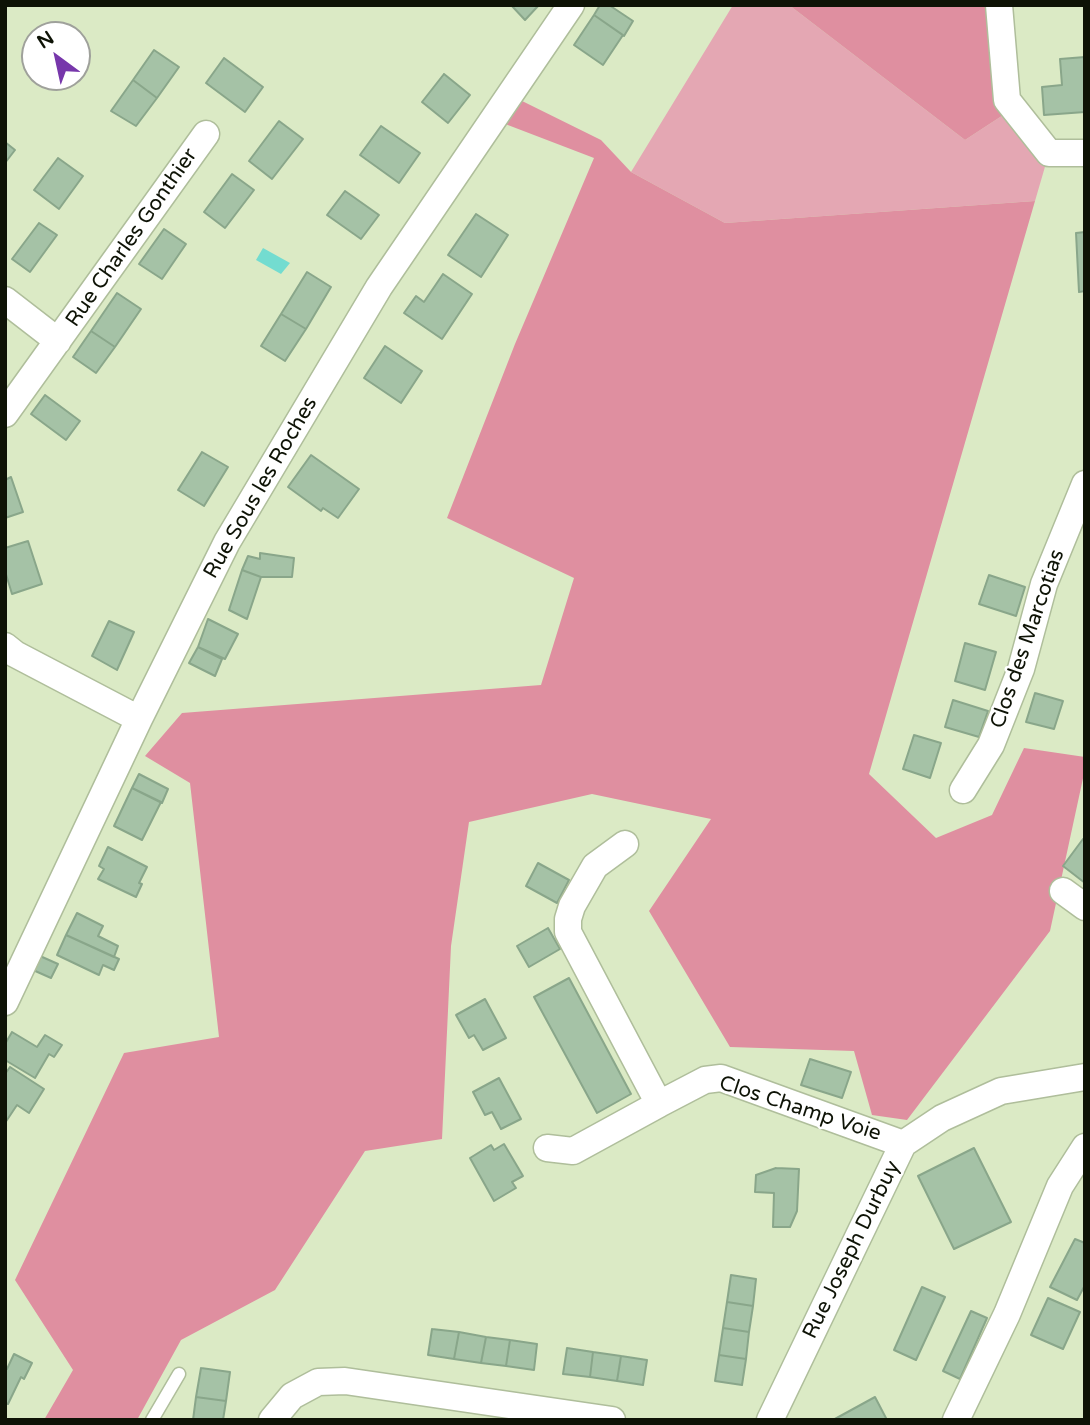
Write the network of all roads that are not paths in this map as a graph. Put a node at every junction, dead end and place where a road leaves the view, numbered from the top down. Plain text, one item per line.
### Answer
1 (571, 5) edge
2 (999, 5) edge
3 (206, 134) dead end
4 (1085, 153) edge
5 (5, 300) edge
6 (58, 341) junction
7 (5, 414) edge
8 (1085, 484) edge
9 (5, 646) edge
10 (139, 719) junction
11 (963, 790) dead end
12 (625, 844) dead end
13 (1063, 891) dead end
14 (1085, 906) edge
15 (5, 1002) edge
16 (1085, 1077) edge
17 (659, 1104) junction
18 (903, 1144) junction
19 (1085, 1147) edge
20 (547, 1148) dead end
21 (179, 1374) dead end
22 (152, 1420) edge
23 (272, 1420) edge
24 (612, 1420) edge
25 (770, 1420) edge
26 (956, 1420) edge

1 - 10 street, Rue Sous les Roches
2 - 4 street
3 - 6 street, Rue Charles Gonthier
5 - 6 street, Rue Charles Gonthier
6 - 7 street, Rue Charles Gonthier
8 - 11 street, Clos des Marcotias
9 - 10 street
10 - 15 street, Rue Sous les Roches
12 - 17 street
13 - 14 street
16 - 18 street, Rue Joseph Durbuy
17 - 18 street, Clos Champ Voie
17 - 20 street, Clos Champ Voie
18 - 25 street, Rue Joseph Durbuy
19 - 26 street
21 - 22 lane
23 - 24 street

